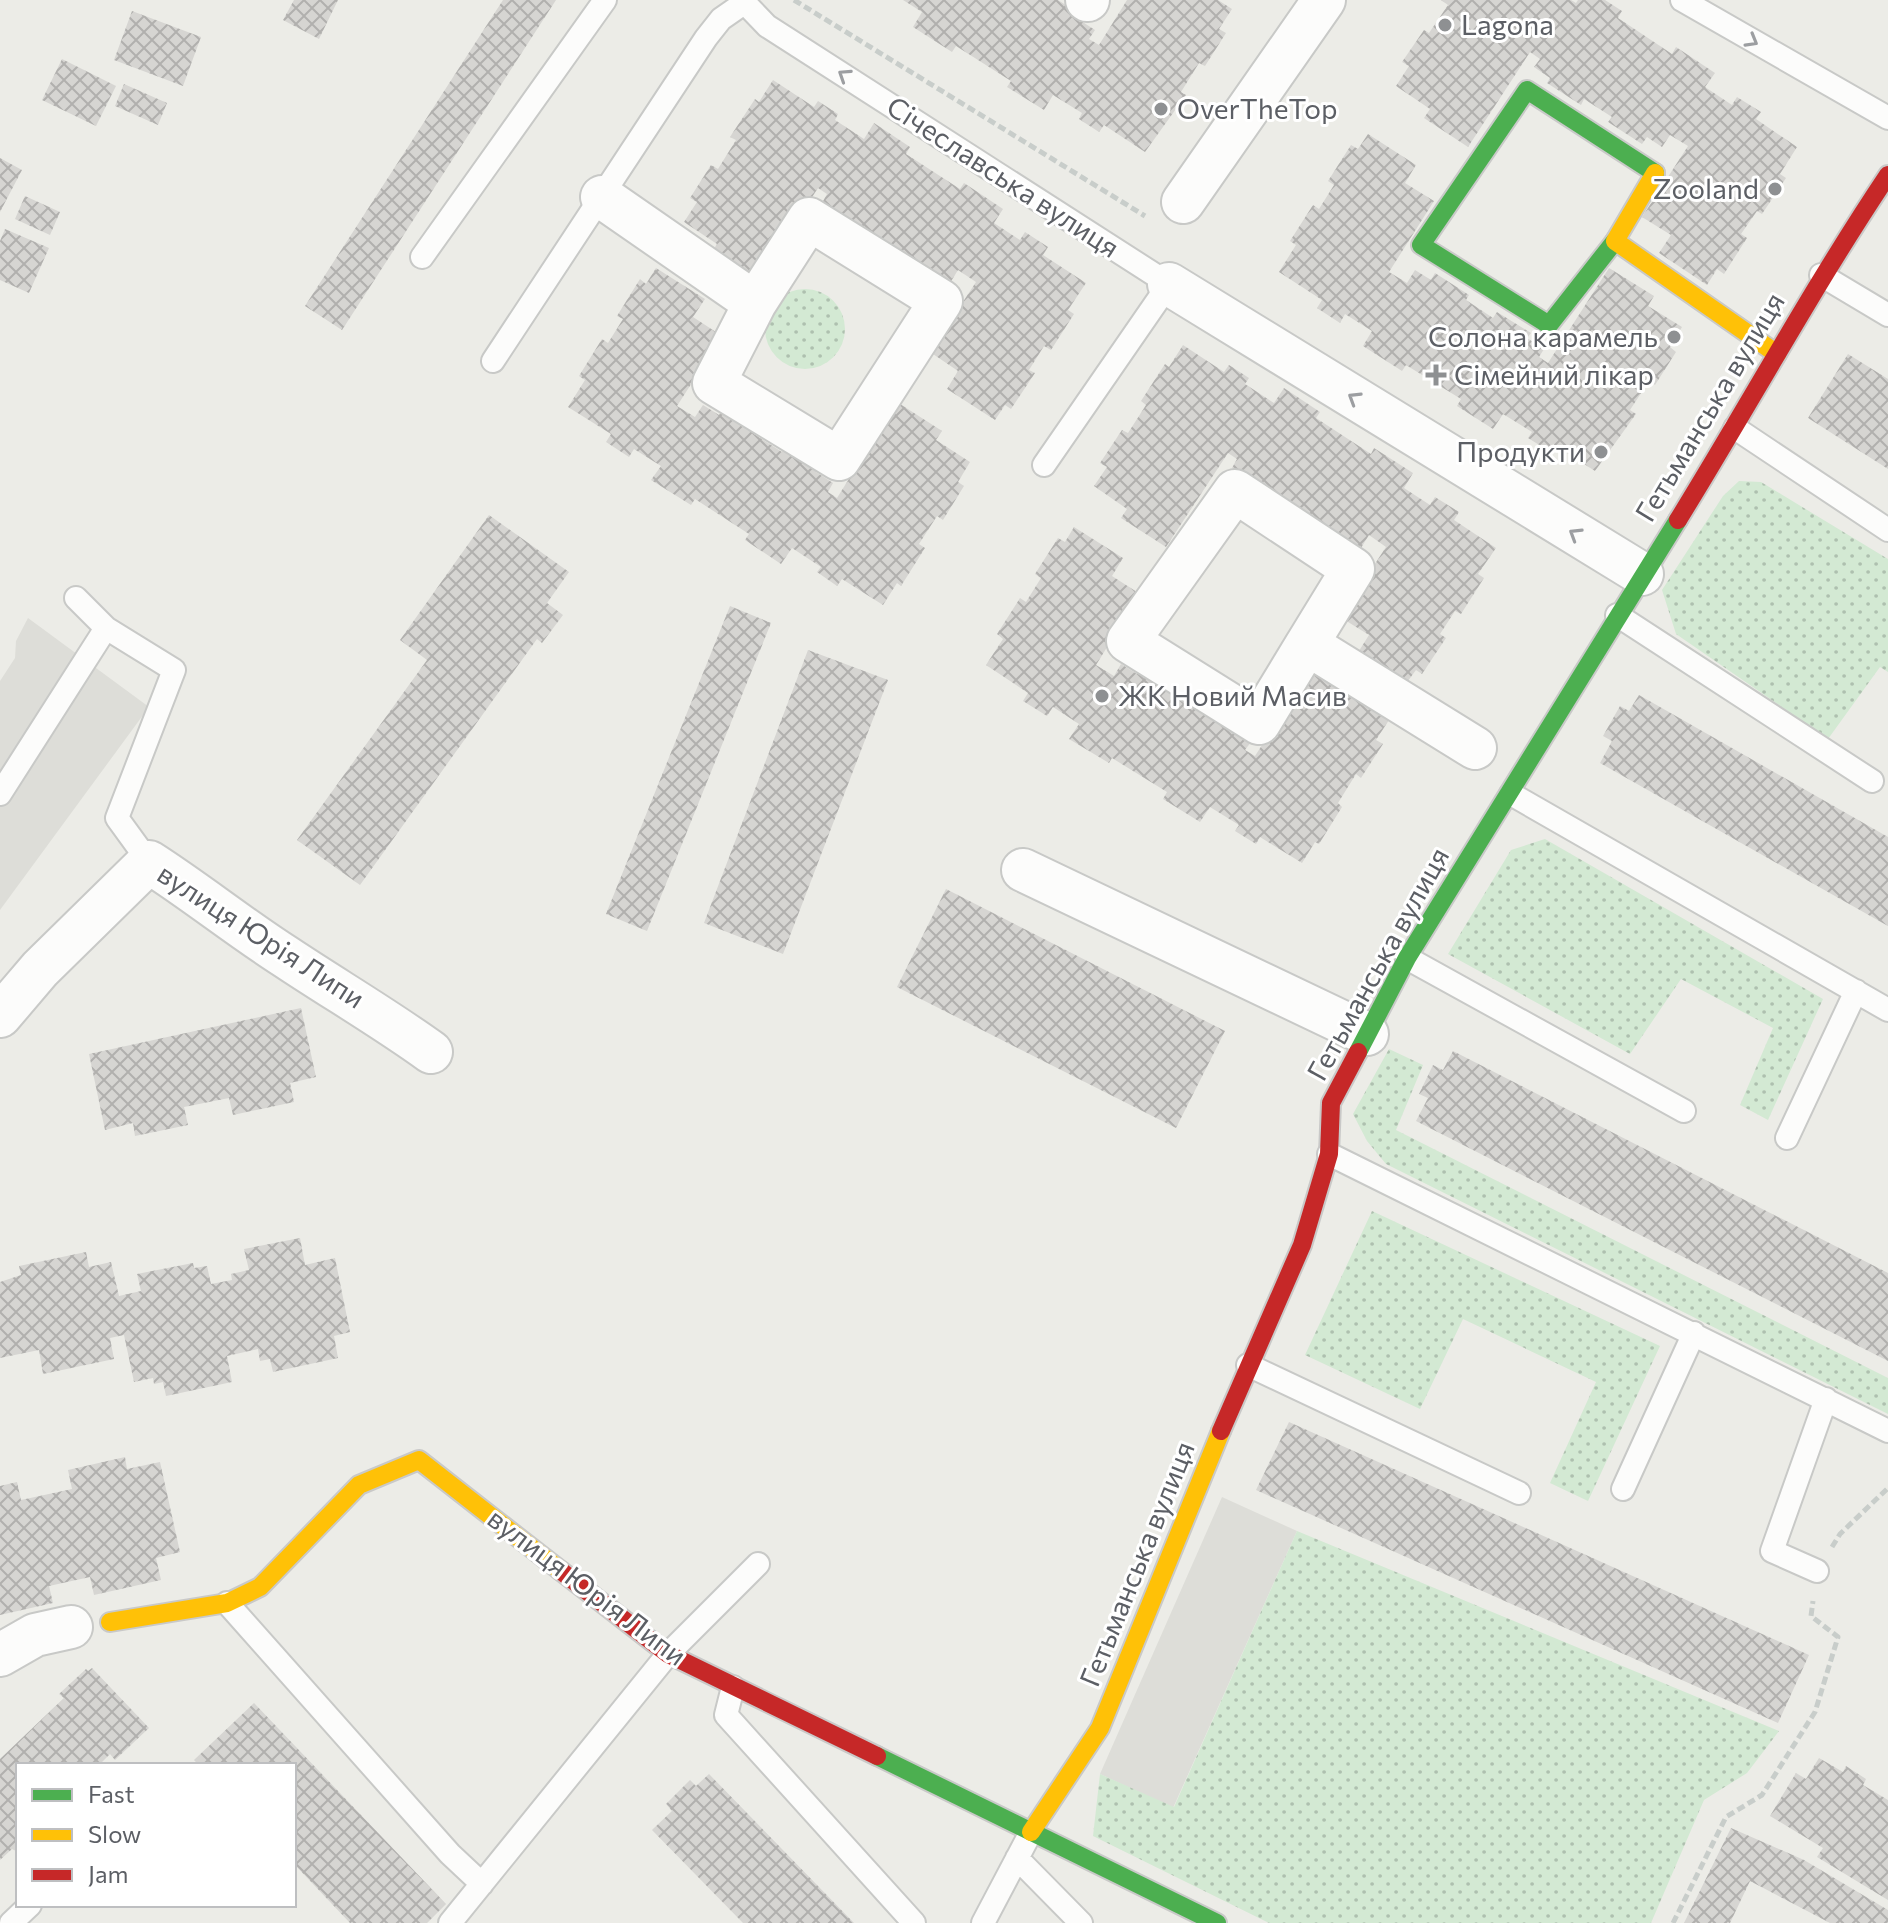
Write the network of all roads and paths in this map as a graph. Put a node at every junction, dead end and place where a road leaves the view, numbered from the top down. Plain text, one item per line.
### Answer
1 (605, 0) edge
2 (1324, 0) edge
3 (1682, 0) edge
4 (743, 1) edge
5 (1888, 118) edge
6 (1888, 175) edge
7 (602, 197) junction
8 (1183, 202) dead end
9 (1615, 241) junction
10 (422, 257) dead end
11 (1821, 275) junction
12 (1169, 284) junction
13 (755, 303) junction
14 (1888, 315) edge
15 (1777, 354) junction
16 (493, 361) dead end
17 (1735, 428) junction
18 (1044, 465) dead end
19 (1888, 530) edge
20 (1642, 574) junction
21 (76, 598) dead end
22 (1617, 615) junction
23 (106, 628) junction
24 (1307, 644) junction
25 (1475, 748) dead end
26 (1872, 781) dead end
27 (0, 794) edge
28 (1511, 794) junction
29 (149, 862) junction
30 (1023, 870) dead end
31 (1407, 958) junction
32 (1856, 991) junction
33 (1888, 1010) edge
34 (0, 1016) edge
35 (1367, 1034) junction
36 (431, 1052) dead end
37 (1684, 1111) dead end
38 (1787, 1138) dead end
39 (1329, 1154) junction
40 (1694, 1333) junction
41 (1248, 1365) junction
42 (1826, 1399) junction
43 (1888, 1431) edge
44 (1888, 1488) edge
45 (1623, 1489) dead end
46 (1519, 1493) dead end
47 (758, 1564) dead end
48 (1817, 1571) junction
49 (227, 1603) junction
50 (91, 1625) joint
51 (668, 1654) junction
52 (0, 1655) edge
53 (733, 1687) junction
54 (1031, 1832) junction
55 (1017, 1858) junction
56 (482, 1884) junction
57 (28, 1907) edge
58 (11, 1923) edge
59 (450, 1923) edge
60 (914, 1923) edge
61 (983, 1923) edge
62 (1081, 1923) edge
63 (1217, 1923) edge
64 (1673, 1923) edge

1 - 10 lane
2 - 8 street
3 -> 5 lane
4 - 7 lane, Січеславська вулиця
12 -> 4 lane, Січеславська вулиця
6 - 11 street, Гетьманська вулиця
7 - 13 street
7 - 16 lane, Січеславська вулиця
9 - 9 street
9 - 15 street
11 - 14 lane
11 - 15 street, Гетьманська вулиця
12 - 18 lane
20 -> 12 street, Січеславська вулиця
13 - 13 street
15 - 17 street, Гетьманська вулиця
17 - 19 lane
17 - 20 street, Гетьманська вулиця
20 - 22 street, Гетьманська вулиця
21 - 23 lane
22 - 26 lane
22 - 28 street, Гетьманська вулиця
23 - 27 lane
23 - 29 lane
24 - 24 street
24 - 25 street
28 - 31 street, Гетьманська вулиця
28 - 32 lane
29 - 34 street, вулиця Юрія Липи
29 - 36 street, вулиця Юрія Липи
30 - 35 street
31 - 35 street, Гетьманська вулиця
31 - 37 lane
32 - 33 lane
32 - 38 lane
35 - 39 street, Гетьманська вулиця
39 - 40 lane
39 - 41 street, Гетьманська вулиця
40 - 42 lane
40 - 45 lane
41 - 46 lane
41 - 54 street, Гетьманська вулиця
42 - 43 lane
42 - 48 lane
44 - 48 path
47 - 51 lane
48 - 64 path
49 - 50 street, вулиця Юрія Липи
49 - 51 street, вулиця Юрія Липи
49 - 56 lane
50 - 52 street, вулиця Юрія Липи
51 - 53 street, вулиця Юрія Липи
51 - 56 lane
53 - 54 street, вулиця Юрія Липи
53 - 60 lane
54 - 55 lane
54 - 63 street, вулиця Юрія Липи
55 - 61 lane
55 - 62 lane
56 - 59 lane
57 - 58 lane

